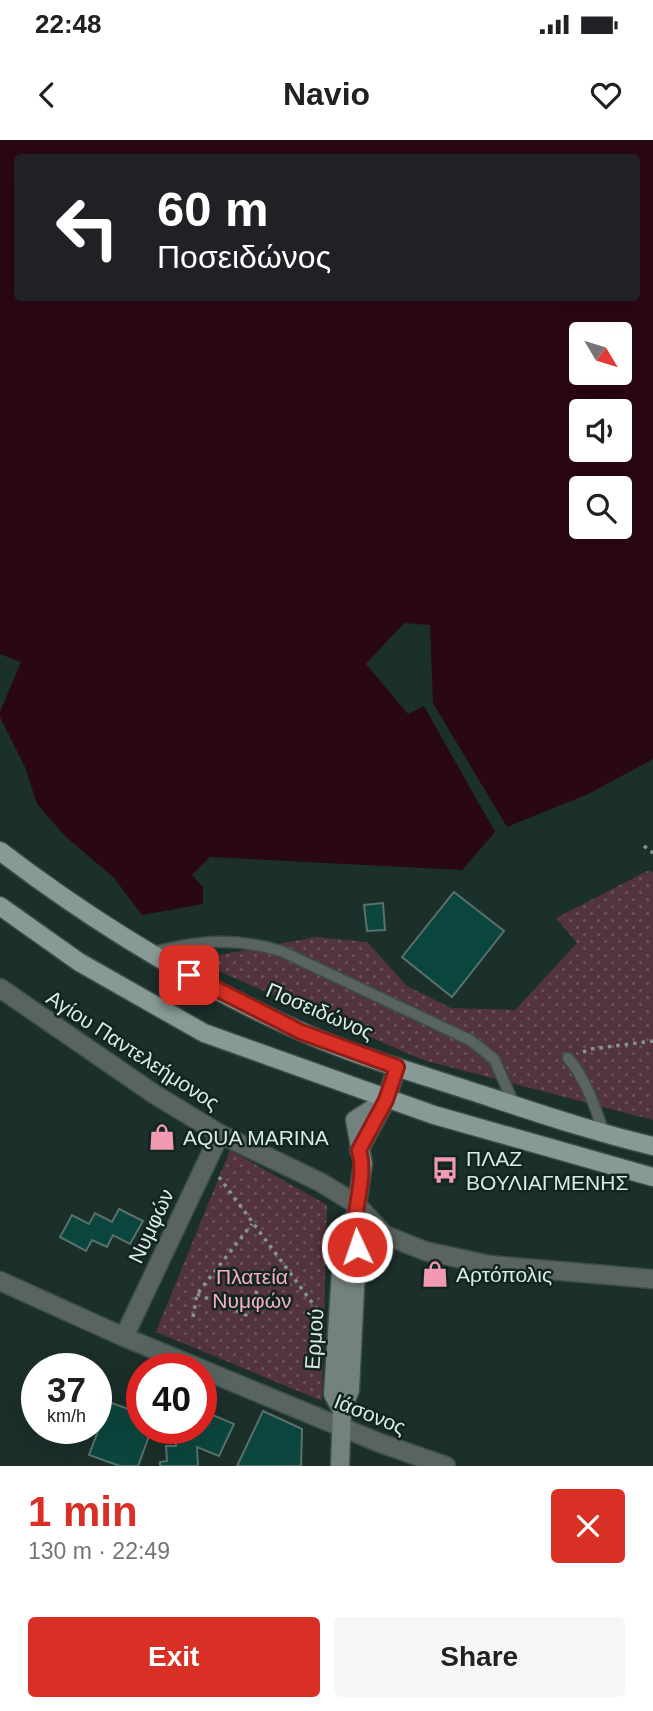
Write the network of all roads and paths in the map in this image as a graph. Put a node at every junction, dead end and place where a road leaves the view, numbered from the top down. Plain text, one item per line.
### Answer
1 (644, 846) dead end
2 (0, 851) edge
3 (653, 853) edge
4 (0, 906) edge
5 (150, 954) junction
6 (0, 988) edge
7 (653, 1041) edge
8 (568, 1058) joint
9 (397, 1067) junction
10 (386, 1100) junction
11 (515, 1105) junction
12 (220, 1134) junction
13 (605, 1134) junction
14 (653, 1146) edge
15 (207, 1160) junction
16 (653, 1177) edge
17 (356, 1204) junction
18 (253, 1224) junction
19 (353, 1231) junction
20 (653, 1279) edge
21 (0, 1281) edge
22 (257, 1291) dead end
23 (197, 1294) junction
24 (193, 1317) dead end
25 (337, 1336) junction
26 (124, 1338) junction
27 (161, 1353) edge
28 (217, 1375) edge
29 (342, 1418) junction
30 (340, 1466) edge
31 (446, 1466) edge

1 - 3 path
2 - 5 main road, Ποσειδώνος
4 - 10 main road
5 - 9 main road, Ποσειδώνος
5 - 11 lane
6 - 12 street, Αγίου Παντελεήμονος
7 - 8 path
8 - 13 lane
9 - 10 street, Ερμού
9 - 11 main road, Ποσειδώνος
10 - 16 main road
10 - 17 street, Ερμού
11 - 13 main road, Ποσειδώνος
12 - 15 street, Νυμφών
12 - 17 street, Αγίου Παντελεήμονος
13 - 14 main road, Ποσειδώνος
15 - 18 path
15 - 26 street, Νυμφών
17 - 19 street, Ερμού
17 - 20 street, Αγίου Παντελεήμονος
18 - 23 path
18 - 25 path
19 - 25 street, Ερμού
19 - 29 street, Ερμού
21 - 26 street, Ιάσονος
22 - 23 path
23 - 24 path
25 - 29 street, Ερμού
26 - 27 street, Ιάσονος
28 - 29 street, Ιάσονος
29 - 30 street, Ερμού
29 - 31 street, Ιάσονος

